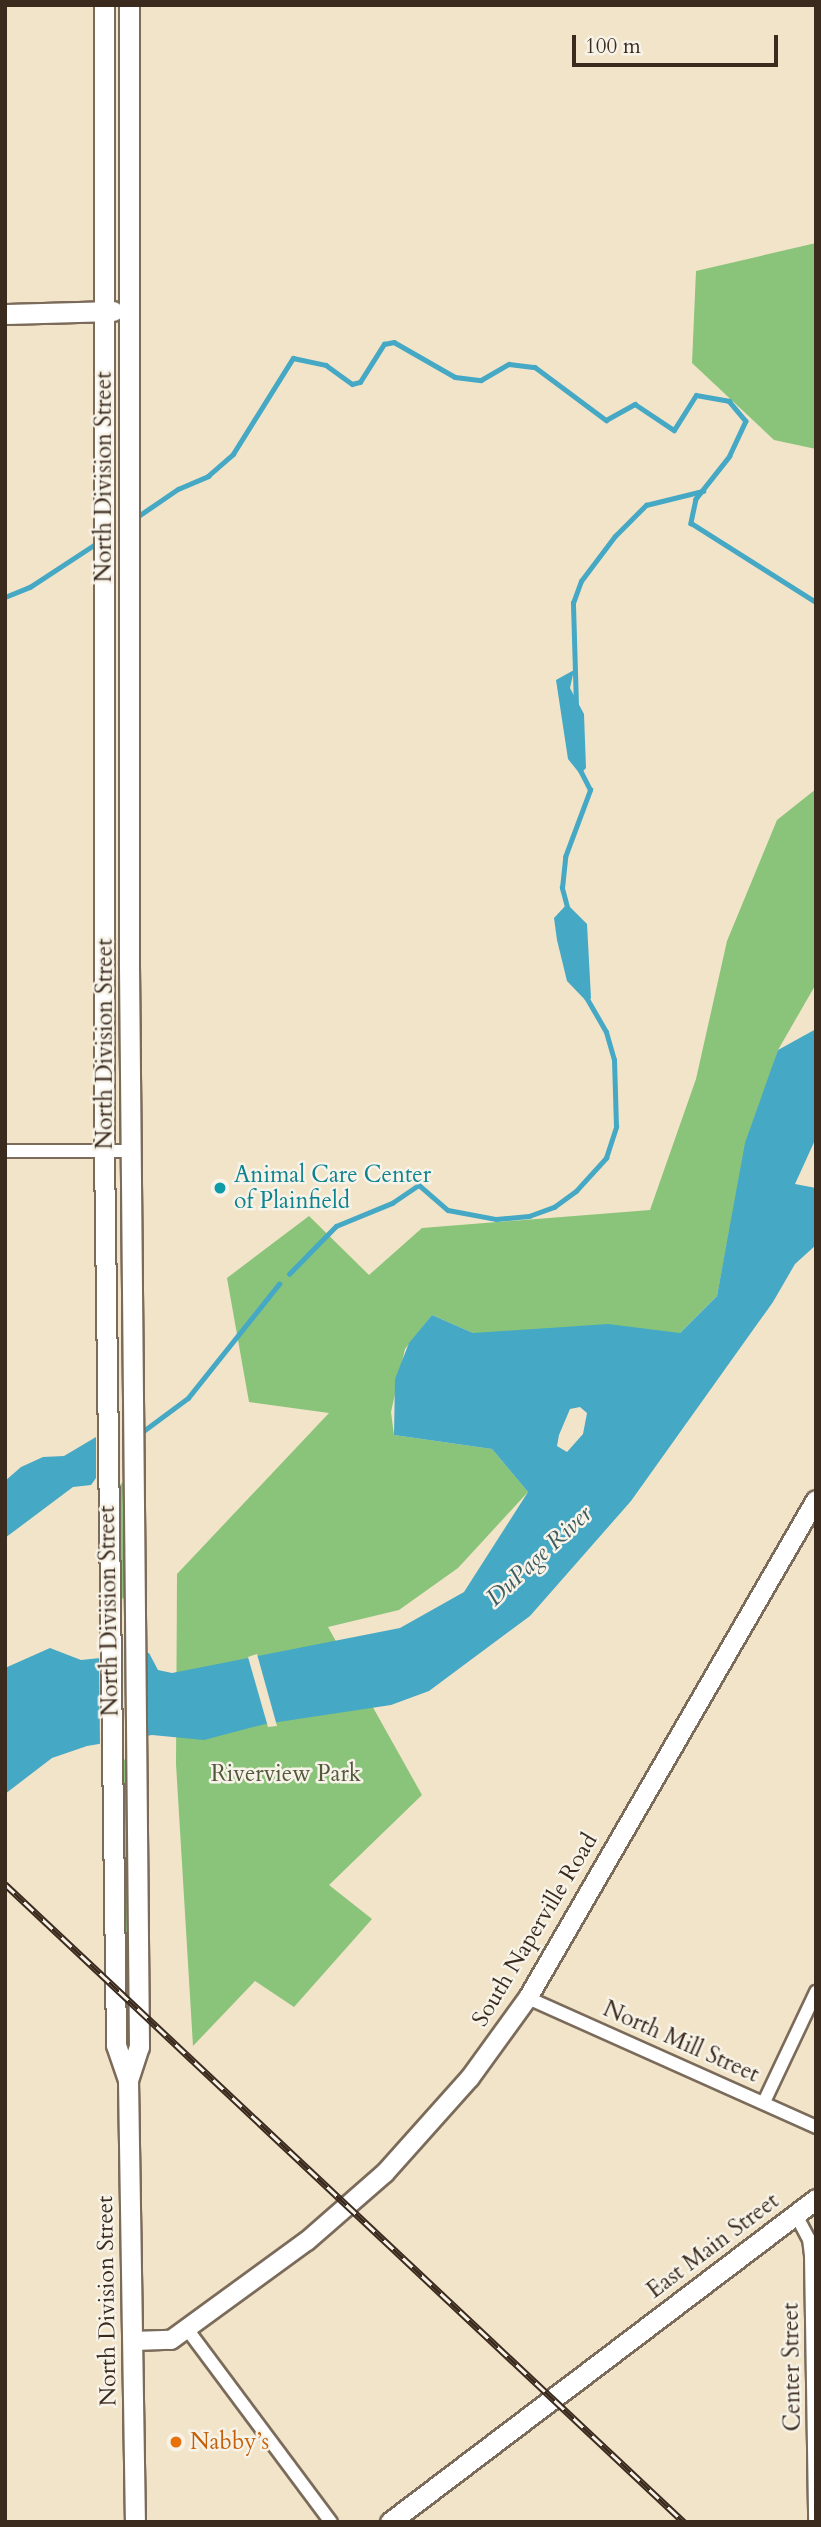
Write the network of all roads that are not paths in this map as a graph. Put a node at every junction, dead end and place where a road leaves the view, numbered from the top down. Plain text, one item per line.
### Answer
1 (104, 5) edge
2 (129, 5) edge
3 (102, 311) junction
4 (128, 311) junction
5 (5, 314) edge
6 (102, 726) junction
7 (128, 726) junction
8 (104, 1151) junction
9 (131, 1151) junction
10 (5, 1152) edge
11 (816, 1500) edge
12 (816, 1992) edge
13 (528, 1998) junction
14 (128, 2080) junction
15 (764, 2102) junction
16 (816, 2127) edge
17 (816, 2199) edge
18 (796, 2215) junction
19 (187, 2329) junction
20 (133, 2341) junction
21 (135, 2522) edge
22 (331, 2522) edge
23 (390, 2522) edge
24 (814, 2522) edge

1 - 3 main road, North Division Street
2 - 4 main road, North Division Street
3 - 4 main road
3 - 5 main road
3 - 6 main road, North Division Street
4 - 7 main road, North Division Street
6 - 7 main road
6 - 8 main road, North Division Street
7 - 9 main road, North Division Street
8 - 9 street
8 - 10 street
8 - 14 main road, North Division Street
9 - 14 main road, North Division Street
11 - 13 main road, South Naperville Road
12 - 15 street
13 - 15 street, North Mill Street
13 - 19 main road, South Naperville Road
14 - 20 main road, North Division Street
15 - 16 street, North Mill Street
17 - 18 main road, East Main Street
18 - 23 main road, East Main Street
18 - 24 street, Center Street
19 - 20 main road, South Naperville Road
19 - 22 street
20 - 21 main road, North Division Street

